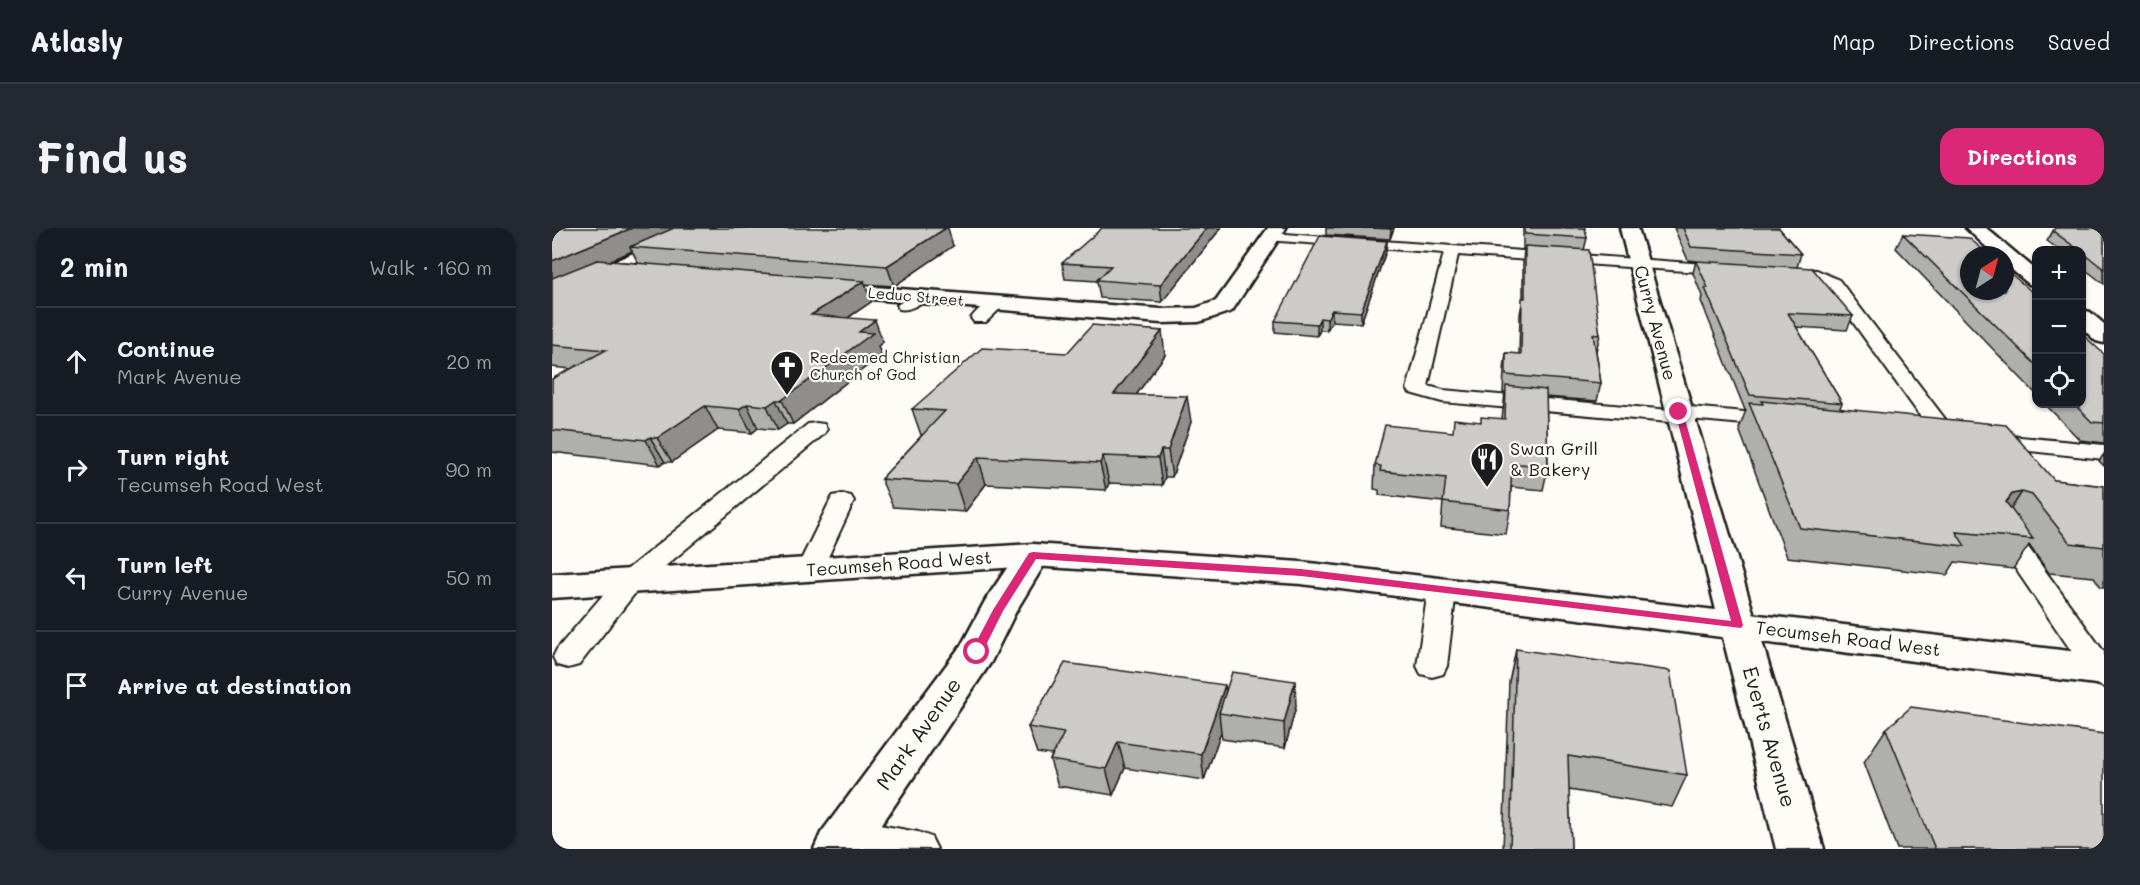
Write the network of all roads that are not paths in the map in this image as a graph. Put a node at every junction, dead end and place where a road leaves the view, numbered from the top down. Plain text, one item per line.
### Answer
1 (705, 228) edge
2 (1629, 228) edge
3 (1975, 228) edge
4 (1274, 233) edge
5 (1452, 250) junction
6 (1638, 263) junction
7 (1749, 270) edge
8 (608, 272) junction
9 (1772, 272) edge
10 (646, 275) edge
11 (2032, 276) edge
12 (802, 287) edge
13 (552, 297) edge
14 (998, 303) junction
15 (980, 318) dead end
16 (2086, 320) edge
17 (2104, 336) edge
18 (1681, 420) junction
19 (1799, 423) edge
20 (1599, 424) dead end
21 (816, 429) dead end
22 (1924, 435) edge
23 (1947, 437) junction
24 (2104, 452) edge
25 (842, 501) dead end
26 (2003, 531) edge
27 (1033, 555) junction
28 (808, 570) junction
29 (629, 582) junction
30 (552, 586) edge
31 (1442, 590) junction
32 (1737, 625) junction
33 (568, 657) dead end
34 (1432, 666) dead end
35 (2103, 671) edge
36 (842, 843) edge
37 (918, 849) edge
38 (1800, 849) edge

1 - 8 street
2 - 6 street, Curry Avenue
3 - 11 street
4 - 5 lane
4 - 14 street, Leduc Street
5 - 6 lane
5 - 18 lane
6 - 7 lane
6 - 18 street, Curry Avenue
8 - 10 street
8 - 13 street
9 - 23 lane
12 - 14 street, Leduc Street
14 - 15 lane
16 - 17 street
18 - 19 lane
18 - 20 lane
18 - 32 street, Curry Avenue
21 - 29 lane
22 - 23 lane
23 - 24 lane
25 - 28 lane
26 - 35 lane
27 - 28 street, Tecumseh Road West
27 - 31 street, Tecumseh Road West
27 - 36 street, Mark Avenue
28 - 29 street, Tecumseh Road West
29 - 30 street, Tecumseh Road West
29 - 33 lane
31 - 32 street, Tecumseh Road West
31 - 34 lane
32 - 35 street, Tecumseh Road West
32 - 38 street, Everts Avenue
36 - 37 lane

